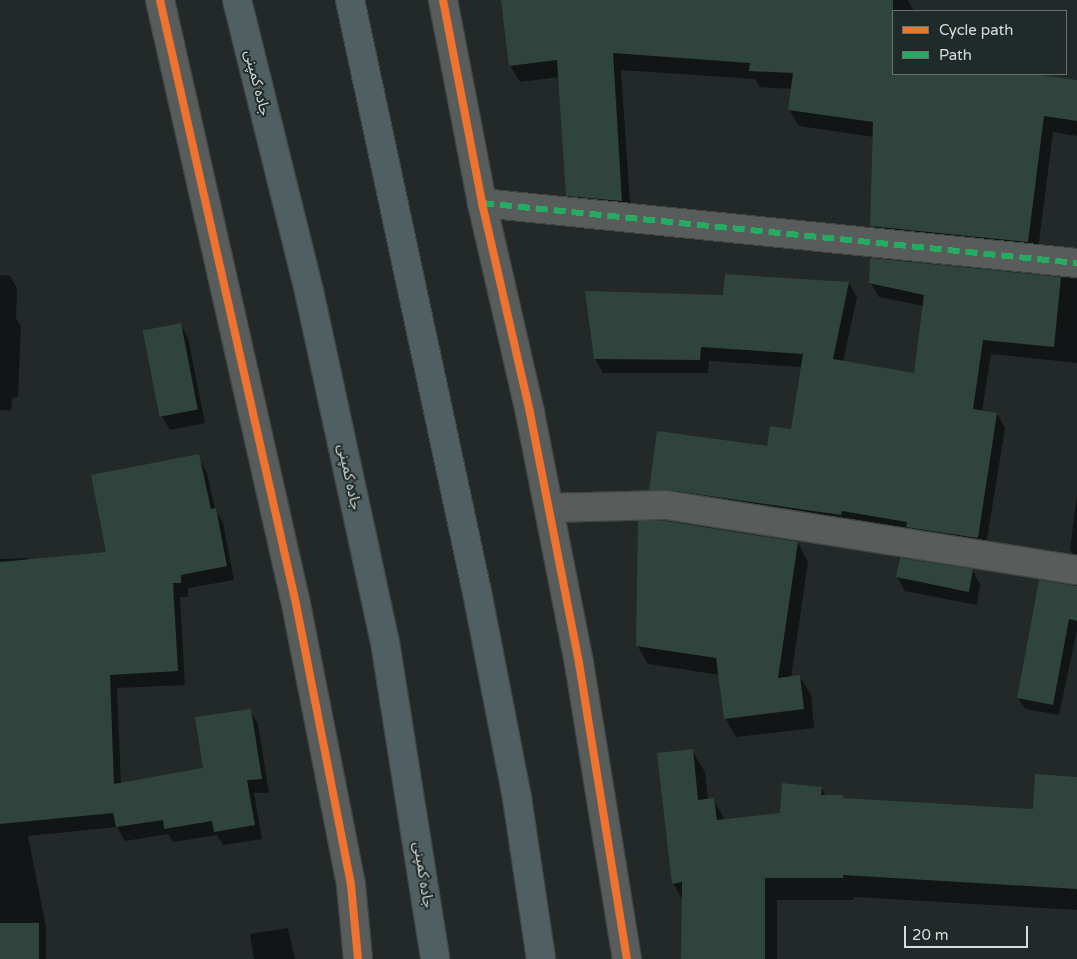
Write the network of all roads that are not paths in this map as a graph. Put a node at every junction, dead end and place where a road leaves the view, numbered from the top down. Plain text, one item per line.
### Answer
1 (160, 0) edge
2 (237, 0) edge
3 (350, 0) edge
4 (443, 0) edge
5 (482, 203) junction
6 (1077, 263) edge
7 (549, 508) junction
8 (1077, 570) edge
9 (358, 959) edge
10 (435, 959) edge
11 (541, 959) edge
12 (627, 959) edge

1 - 9 street
2 - 10 highway, جاده کمپنی
3 - 11 highway
4 - 5 street
5 - 6 street
5 - 7 street
7 - 8 street
7 - 12 street

